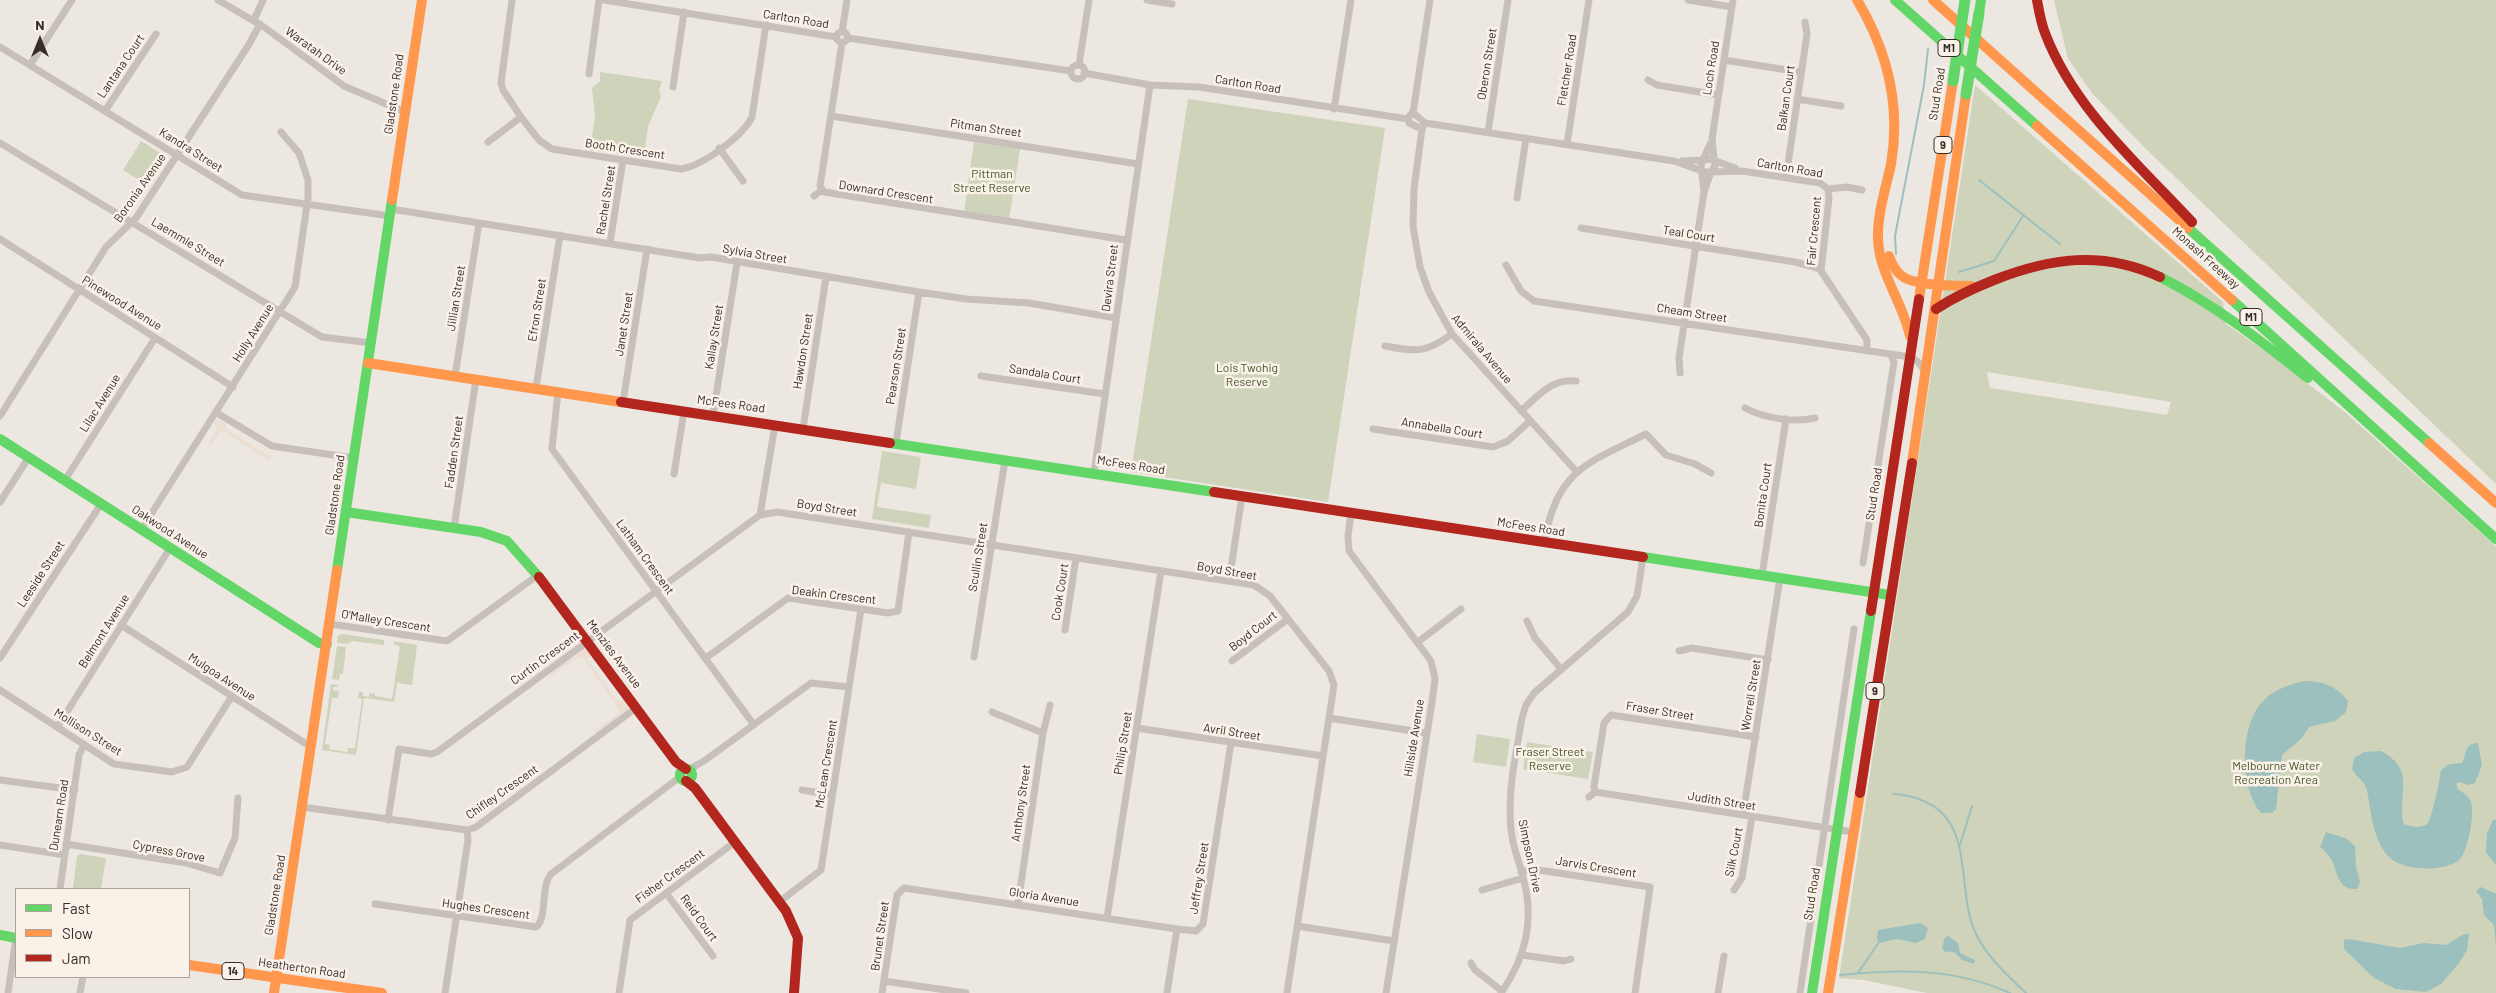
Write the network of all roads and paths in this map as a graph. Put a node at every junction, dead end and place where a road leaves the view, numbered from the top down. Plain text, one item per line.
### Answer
1 (72, 0) edge
2 (218, 0) edge
3 (263, 0) edge
4 (422, 0) edge
5 (512, 0) edge
6 (599, 0) edge
7 (604, 0) edge
8 (847, 0) edge
9 (1089, 0) edge
10 (1147, 0) edge
11 (1351, 0) edge
12 (1430, 0) edge
13 (1508, 0) edge
14 (1590, 0) edge
15 (1688, 0) edge
16 (1857, 0) edge
17 (1895, 0) edge
18 (1933, 0) edge
19 (1965, 0) edge
20 (1981, 0) edge
21 (2037, 0) edge
22 (1732, 3) edge
23 (1172, 4) dead end
24 (684, 12) junction
25 (1805, 22) dead end
26 (259, 24) junction
27 (766, 25) junction
28 (156, 34) dead end
29 (839, 34) junction
30 (845, 40) junction
31 (0, 47) edge
32 (1724, 60) junction
33 (30, 65) junction
34 (1079, 65) junction
35 (1071, 71) junction
36 (1800, 72) junction
37 (1084, 73) junction
38 (589, 74) dead end
39 (1648, 80) dead end
40 (1150, 85) junction
41 (673, 87) dead end
42 (1718, 95) junction
43 (1797, 99) junction
44 (1841, 106) dead end
45 (1334, 109) junction
46 (105, 111) junction
47 (405, 112) junction
48 (1413, 113) junction
49 (831, 116) junction
50 (522, 117) junction
51 (1408, 119) junction
52 (1423, 126) junction
53 (281, 132) dead end
54 (1488, 132) junction
55 (1526, 138) junction
56 (1712, 139) junction
57 (488, 142) dead end
58 (0, 143) edge
59 (1567, 144) junction
60 (720, 148) junction
61 (177, 155) junction
62 (623, 160) junction
63 (1704, 160) junction
64 (1674, 161) junction
65 (1714, 161) junction
66 (1138, 164) junction
67 (1702, 170) junction
68 (1742, 171) junction
69 (1712, 172) junction
70 (1786, 178) junction
71 (743, 181) dead end
72 (1828, 189) junction
73 (822, 190) junction
74 (1862, 190) dead end
75 (1704, 192) junction
76 (814, 196) dead end
77 (1517, 198) dead end
78 (307, 204) junction
79 (1884, 204) junction
80 (390, 213) junction
81 (132, 222) junction
82 (479, 223) junction
83 (1581, 228) dead end
84 (560, 235) junction
85 (1126, 240) junction
86 (1, 241) edge
87 (610, 243) junction
88 (1695, 246) junction
89 (648, 249) junction
90 (737, 263) junction
91 (1506, 265) dead end
92 (1821, 266) junction
93 (2236, 271) junction
94 (826, 277) junction
95 (1923, 280) junction
96 (1988, 282) junction
97 (1940, 283) junction
98 (80, 290) junction
99 (919, 292) junction
100 (1936, 309) junction
101 (281, 311) junction
102 (1116, 318) junction
103 (1683, 323) junction
104 (1452, 334) junction
105 (155, 338) junction
106 (371, 343) junction
107 (1385, 346) dead end
108 (1864, 351) junction
109 (1891, 355) junction
110 (1910, 358) junction
111 (368, 363) junction
112 (1926, 372) junction
113 (1680, 373) dead end
114 (455, 376) junction
115 (981, 376) dead end
116 (476, 379) junction
117 (1576, 381) dead end
118 (233, 386) junction
119 (536, 388) junction
120 (558, 392) junction
121 (1105, 394) junction
122 (624, 402) junction
123 (1745, 408) dead end
124 (684, 411) junction
125 (1522, 411) junction
126 (217, 413) junction
127 (713, 415) junction
128 (0, 416) edge
129 (1815, 418) dead end
130 (1786, 419) junction
131 (1530, 421) junction
132 (775, 425) junction
133 (802, 429) junction
134 (1373, 429) dead end
135 (0, 439) edge
136 (2387, 440) junction
137 (896, 444) junction
138 (29, 458) junction
139 (354, 458) junction
140 (1005, 460) junction
141 (1576, 471) junction
142 (1094, 473) junction
143 (1711, 473) dead end
144 (674, 474) dead end
145 (65, 480) junction
146 (764, 491) junction
147 (1242, 496) junction
148 (0, 502) edge
149 (2496, 503) edge
150 (101, 504) junction
151 (346, 512) junction
152 (769, 512) junction
153 (1351, 513) junction
154 (760, 515) junction
155 (454, 528) junction
156 (141, 530) junction
157 (909, 532) junction
158 (2496, 539) edge
159 (1544, 542) junction
160 (991, 545) junction
161 (170, 548) junction
162 (1643, 557) junction
163 (1076, 558) junction
164 (1863, 563) dead end
165 (1160, 571) junction
166 (538, 575) junction
167 (1762, 575) junction
168 (1780, 578) junction
169 (1229, 581) junction
170 (656, 591) junction
171 (1872, 592) junction
172 (1890, 595) junction
173 (861, 609) junction
174 (1461, 609) dead end
175 (1288, 619) junction
176 (1527, 621) dead end
177 (330, 624) junction
178 (121, 626) junction
179 (1854, 629) dead end
180 (1065, 630) dead end
181 (587, 642) junction
182 (1418, 642) junction
183 (327, 644) junction
184 (1679, 651) dead end
185 (974, 657) dead end
186 (0, 658) edge
187 (706, 658) junction
188 (1768, 660) junction
189 (1232, 661) dead end
190 (1561, 669) junction
191 (849, 687) junction
192 (0, 690) edge
193 (232, 696) junction
194 (1050, 705) dead end
195 (636, 708) junction
196 (992, 712) dead end
197 (1329, 718) junction
198 (754, 725) junction
199 (58, 726) junction
200 (1137, 728) junction
201 (1043, 733) junction
202 (1426, 733) junction
203 (1756, 737) junction
204 (1231, 743) junction
205 (84, 745) junction
206 (311, 746) junction
207 (1323, 756) junction
208 (686, 778) junction
209 (0, 780) edge
210 (75, 790) junction
211 (802, 790) dead end
212 (832, 795) junction
213 (1592, 795) joint
214 (238, 798) dead end
215 (302, 808) junction
216 (1744, 815) junction
217 (1752, 817) junction
218 (388, 820) junction
219 (1824, 828) junction
220 (467, 830) junction
221 (1836, 830) junction
222 (1853, 832) junction
223 (735, 842) junction
224 (66, 844) junction
225 (0, 845) edge
226 (65, 855) junction
227 (1522, 875) junction
228 (60, 888) edge
229 (907, 888) joint
230 (1482, 890) dead end
231 (1734, 890) dead end
232 (666, 893) junction
233 (375, 904) dead end
234 (1018, 904) junction
235 (782, 907) junction
236 (457, 916) junction
237 (1107, 918) junction
238 (1297, 926) junction
239 (1177, 929) junction
240 (0, 935) edge
241 (15, 938) edge
242 (1394, 941) junction
243 (15, 945) edge
244 (1522, 955) junction
245 (712, 956) dead end
246 (1724, 956) dead end
247 (1571, 959) dead end
248 (1471, 963) dead end
249 (190, 964) edge
250 (83, 978) edge
251 (276, 978) junction
252 (884, 981) junction
253 (1502, 992) edge
254 (8, 993) edge
255 (80, 993) edge
256 (274, 993) edge
257 (382, 993) edge
258 (445, 993) edge
259 (619, 993) edge
260 (794, 993) edge
261 (882, 993) edge
262 (966, 993) edge
263 (1167, 993) edge
264 (1287, 993) edge
265 (1386, 993) edge
266 (1634, 993) edge
267 (1718, 993) edge
268 (1800, 993) edge
269 (1812, 993) edge
270 (1828, 993) edge

1 - 33 street
2 - 26 street, Waratah Drive
3 - 26 street, Boronia Avenue
4 - 47 main road, Gladstone Road
5 - 50 street, Booth Crescent
6 - 38 street
7 - 24 street, Carlton Road
8 - 29 street
9 - 34 street
10 - 23 street
11 - 45 street
12 - 48 street
13 - 54 street, Oberon Street
14 - 59 street, Fletcher Road
15 - 22 street
16 - 79 main road
17 - 136 main road, Monash Freeway / M1
18 - 93 main road, Monash Freeway / M1
19 - 95 main road, Stud Road / 9, bridge
20 - 97 main road, 9, bridge
21 - 93 main road
22 - 32 street, Loch Road
24 - 27 street, Carlton Road
24 - 41 street
25 - 36 street, Balkan Court
26 - 47 street, Waratah Drive
26 - 61 street, Boronia Avenue
27 - 29 street, Carlton Road
27 - 60 street, Booth Crescent
28 - 46 street, Lantana Court
29 - 30 street, Carlton Road
30 - 35 street
30 - 49 street, Downard Crescent
31 - 33 street, Kandra Street
32 - 36 street
32 - 42 street, Loch Road
33 - 46 street, Kandra Street
34 - 35 street
34 - 37 street
35 - 37 street
36 - 43 street, Balkan Court
37 - 40 street, Carlton Road
39 - 42 street
40 - 45 street, Carlton Road
40 - 66 street, Devira Street
42 - 56 street, Loch Road
43 - 44 street
43 - 70 street, Balkan Court
45 - 51 street, Carlton Road
46 - 61 street, Kandra Street
47 - 80 main road, Gladstone Road
48 - 51 street
48 - 52 street
49 - 66 street, Pitman Street
49 - 73 street, Downard Crescent
50 - 57 street
50 - 62 street, Booth Crescent
51 - 52 street
52 - 54 street
52 - 104 street, Admirala Avenue
53 - 78 street, Holly Avenue
54 - 55 street
55 - 59 street
55 - 77 street
56 - 63 street, Loch Road
56 - 65 street, Loch Road
58 - 81 street, Laemmle Street
59 - 64 street
60 - 62 street, Booth Crescent
60 - 71 street
61 - 78 street, Kandra Street
61 - 81 street, Boronia Avenue
62 - 87 street, Rachel Street
63 - 64 street
63 - 65 street
63 - 67 street
64 - 67 street
65 - 68 street, Carlton Road
65 - 69 street
66 - 85 street, Devira Street
67 - 69 street
67 - 75 street
68 - 69 street, Carlton Road
68 - 70 street, Carlton Road
69 - 75 street
70 - 72 street, Carlton Road
72 - 74 street, Carlton Road
72 - 92 street, Fair Crescent
73 - 76 street
73 - 85 street, Downard Crescent
75 - 88 street
78 - 80 street, Kandra Street
78 - 101 street, Holly Avenue
79 - 95 main road
79 - 110 main road
80 - 82 street, Sylvia Street
80 - 106 main road, Gladstone Road
81 - 98 street, Boronia Avenue
81 - 101 street, Laemmle Street
82 - 84 street, Sylvia Street
82 - 114 street, Jillian Street
83 - 88 street, Teal Court
84 - 87 street, Sylvia Street
84 - 119 street, Efron Street
85 - 102 street, Devira Street
86 - 98 street, Pinewood Avenue
87 - 89 street, Sylvia Street
88 - 92 street, Teal Court
88 - 103 street
89 - 90 street, Sylvia Street
89 - 122 street, Janet Street
90 - 94 street, Sylvia Street
90 - 127 street, Kallay Street
91 - 103 street, Cheam Street
92 - 108 street, Fair Crescent
93 - 149 main road, Monash Freeway / M1
94 - 99 street, Sylvia Street
94 - 133 street, Hawdon Street
95 - 97 main road
95 - 110 main road, Stud Road / 9
96 - 97 main road
96 - 100 main road
96 - 136 main road
97 - 100 main road, 9
98 - 105 street, Pinewood Avenue
98 - 128 street, Boronia Avenue
99 - 102 street, Sylvia Street
99 - 137 street, Pearson Street
100 - 112 main road, 9
101 - 106 street, Laemmle Street
101 - 118 street, Holly Avenue
102 - 121 street, Devira Street
103 - 108 street, Cheam Street
103 - 113 street
104 - 107 street
104 - 125 street, Admirala Avenue
105 - 118 street, Pinewood Avenue
105 - 145 street, Lilac Avenue
106 - 111 main road, Gladstone Road
108 - 109 street, Cheam Street
109 - 110 street
109 - 110 street, Cheam Street
109 - 164 street, Stud Road
110 - 112 street
110 - 171 main road, Stud Road / 9
111 - 114 main road, McFees Road
111 - 139 main road, Gladstone Road
112 - 172 main road, 9
114 - 116 main road, McFees Road
115 - 121 street, Sandala Court
116 - 119 main road, McFees Road
116 - 155 street, Fadden Street
117 - 125 street
118 - 126 street, Holly Avenue
119 - 120 main road, McFees Road
120 - 122 main road, McFees Road
120 - 170 street, Latham Crescent
121 - 142 street, Devira Street
122 - 124 main road, McFees Road
123 - 130 street
124 - 127 main road, McFees Road
124 - 144 street
125 - 131 street, Admirala Avenue
126 - 139 street
126 - 156 street, Holly Avenue
127 - 132 main road, McFees Road
129 - 130 street
130 - 167 street, Bonita Court
131 - 134 street, Annabella Court
131 - 141 street, Admirala Avenue
132 - 133 main road, McFees Road
132 - 146 street
133 - 137 main road, McFees Road
135 - 138 main road, Oakwood Avenue
136 - 158 main road, Monash Freeway / M1
137 - 140 main road, McFees Road
138 - 145 main road, Oakwood Avenue
138 - 148 street
139 - 151 main road, Gladstone Road
140 - 142 main road, McFees Road
140 - 160 street, Scullin Street
141 - 143 street
141 - 159 street
142 - 147 main road, McFees Road
145 - 150 main road, Oakwood Avenue
146 - 152 street
146 - 154 street
147 - 153 main road, McFees Road
147 - 169 street
150 - 156 main road, Oakwood Avenue
150 - 186 street, Leeside Street
151 - 155 main road, Menzies Avenue
151 - 177 main road, Gladstone Road
152 - 154 street, Boyd Street
152 - 157 street, Boyd Street
153 - 159 main road, McFees Road
153 - 182 street, Hillside Avenue
154 - 170 street, Curtin Crescent
155 - 166 main road, Menzies Avenue
156 - 161 main road, Oakwood Avenue
157 - 160 street, Boyd Street
157 - 173 street, Deakin Crescent
159 - 162 main road, McFees Road
160 - 163 street, Boyd Street
160 - 185 street, Scullin Street
161 - 178 street, Belmont Avenue
161 - 183 main road, Oakwood Avenue
162 - 167 main road, McFees Road
162 - 190 street, Simpson Drive
163 - 165 street, Boyd Street
163 - 180 street, Cook Court
165 - 169 street, Boyd Street
165 - 200 street, Philip Street
166 - 177 street, O'Malley Crescent
166 - 181 main road, Menzies Avenue
167 - 168 main road, McFees Road
168 - 171 main road, McFees Road
168 - 188 street, Worrell Street
169 - 175 street, Boyd Street
170 - 181 street, Curtin Crescent
170 - 187 street, Latham Crescent
171 - 172 main road, McFees Road
171 - 221 main road, Stud Road / 9
172 - 222 main road, 9
173 - 187 street, Deakin Crescent
173 - 191 street, McLean Crescent
174 - 182 street
175 - 189 street, Boyd Court
175 - 197 street, Boyd Street
176 - 190 street
177 - 183 main road, Gladstone Road
178 - 193 street, Mulgoa Avenue
178 - 199 street, Belmont Avenue
179 - 219 street, Stud Road
181 - 195 main road, Menzies Avenue
181 - 218 street, Curtin Crescent
182 - 202 street, Hillside Avenue
183 - 206 main road, Gladstone Road
184 - 188 street
187 - 198 street, Latham Crescent
188 - 203 street, Worrell Street
190 - 227 street, Simpson Drive
191 - 198 street, Hughes Crescent
191 - 212 street, McLean Crescent
192 - 199 street, Mollison Street
193 - 205 street, Mollison Street
193 - 206 street, Mulgoa Avenue
194 - 201 street, Anthony Street
195 - 208 main road, Menzies Avenue
195 - 220 street, Chifley Crescent
196 - 201 street
197 - 202 street
197 - 207 street, Boyd Street
198 - 208 street, Hughes Crescent
199 - 205 street, Mollison Street
200 - 204 street, Avril Street
200 - 237 street, Philip Street
201 - 234 street, Anthony Street
202 - 242 street, Hillside Avenue
203 - 213 street, Fraser Street
203 - 216 street, Worrell Street
204 - 207 street, Avril Street
204 - 239 street, Jeffrey Street
205 - 210 street, Dunearn Road
206 - 215 main road, Gladstone Road
207 - 238 street, Boyd Street
208 - 223 main road, Menzies Avenue
208 - 236 street, Hughes Crescent
209 - 210 street
210 - 224 street, Dunearn Road
211 - 212 street
212 - 235 street, McLean Crescent
213 - 216 street, Judith Street
214 - 224 street, Cypress Grove
215 - 218 street, Chifley Crescent
215 - 251 main road, Gladstone Road
216 - 217 street, Judith Street
217 - 219 street, Judith Street
217 - 231 street, Silk Court
218 - 220 street, Chifley Crescent
219 - 221 street, Judith Street
219 - 268 street, Stud Road
220 - 236 street
221 - 222 street, Judith Street
221 - 269 main road, Stud Road / 9
222 - 270 main road, 9
223 - 232 street, Fisher Crescent
223 - 235 main road, Menzies Avenue
224 - 226 street, Dunearn Road
225 - 226 street
226 - 228 street, Dunearn Road
227 - 230 street
227 - 244 street, Simpson Drive
227 - 266 street, Jarvis Crescent
229 - 234 street, Gloria Avenue
229 - 252 street, Brunet Street
232 - 245 street, Reid Court
232 - 259 street, Fisher Crescent
233 - 236 street, Hughes Crescent
234 - 237 street, Gloria Avenue
235 - 260 main road, Menzies Avenue
236 - 258 street
237 - 239 street, Gloria Avenue
238 - 242 street
238 - 264 street, Boyd Street
239 - 263 street, Jeffrey Street
240 - 241 main road
242 - 265 street, Hillside Avenue
243 - 254 street
244 - 247 street
244 - 253 street, Simpson Drive
246 - 267 street
248 - 253 street
249 - 251 main road, Heatherton Road / 14
250 - 255 street
251 - 256 main road, Gladstone Road
251 - 257 main road, Heatherton Road / 14
252 - 261 street, Brunet Street
252 - 262 street

